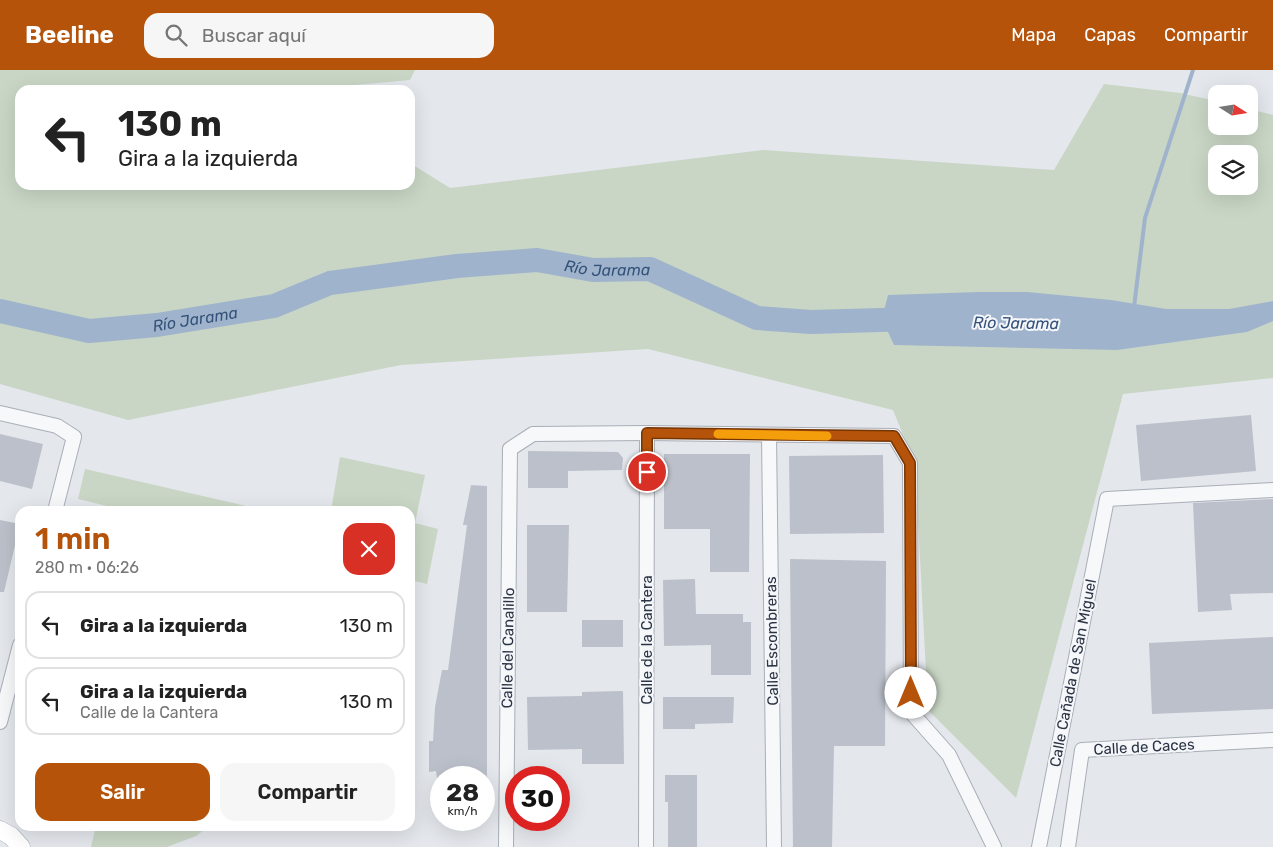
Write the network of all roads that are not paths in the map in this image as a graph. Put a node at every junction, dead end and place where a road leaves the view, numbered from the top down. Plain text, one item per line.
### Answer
1 (0, 413) edge
2 (647, 433) junction
3 (769, 435) junction
4 (1273, 490) edge
5 (55, 506) edge
6 (15, 664) edge
7 (0, 722) edge
8 (1273, 740) edge
9 (1, 829) edge
10 (21, 847) edge
11 (506, 847) edge
12 (646, 847) edge
13 (774, 847) edge
14 (994, 847) edge
15 (1039, 847) edge
16 (1068, 847) edge

1 - 5 street
2 - 3 street
2 - 11 street, Calle del Canalillo
2 - 12 street, Calle de la Cantera
3 - 13 street, Calle Escombreras
3 - 14 street
4 - 15 street, Calle Cañada de San Miguel
6 - 7 street
8 - 16 street, Calle de Caces
9 - 10 main road

